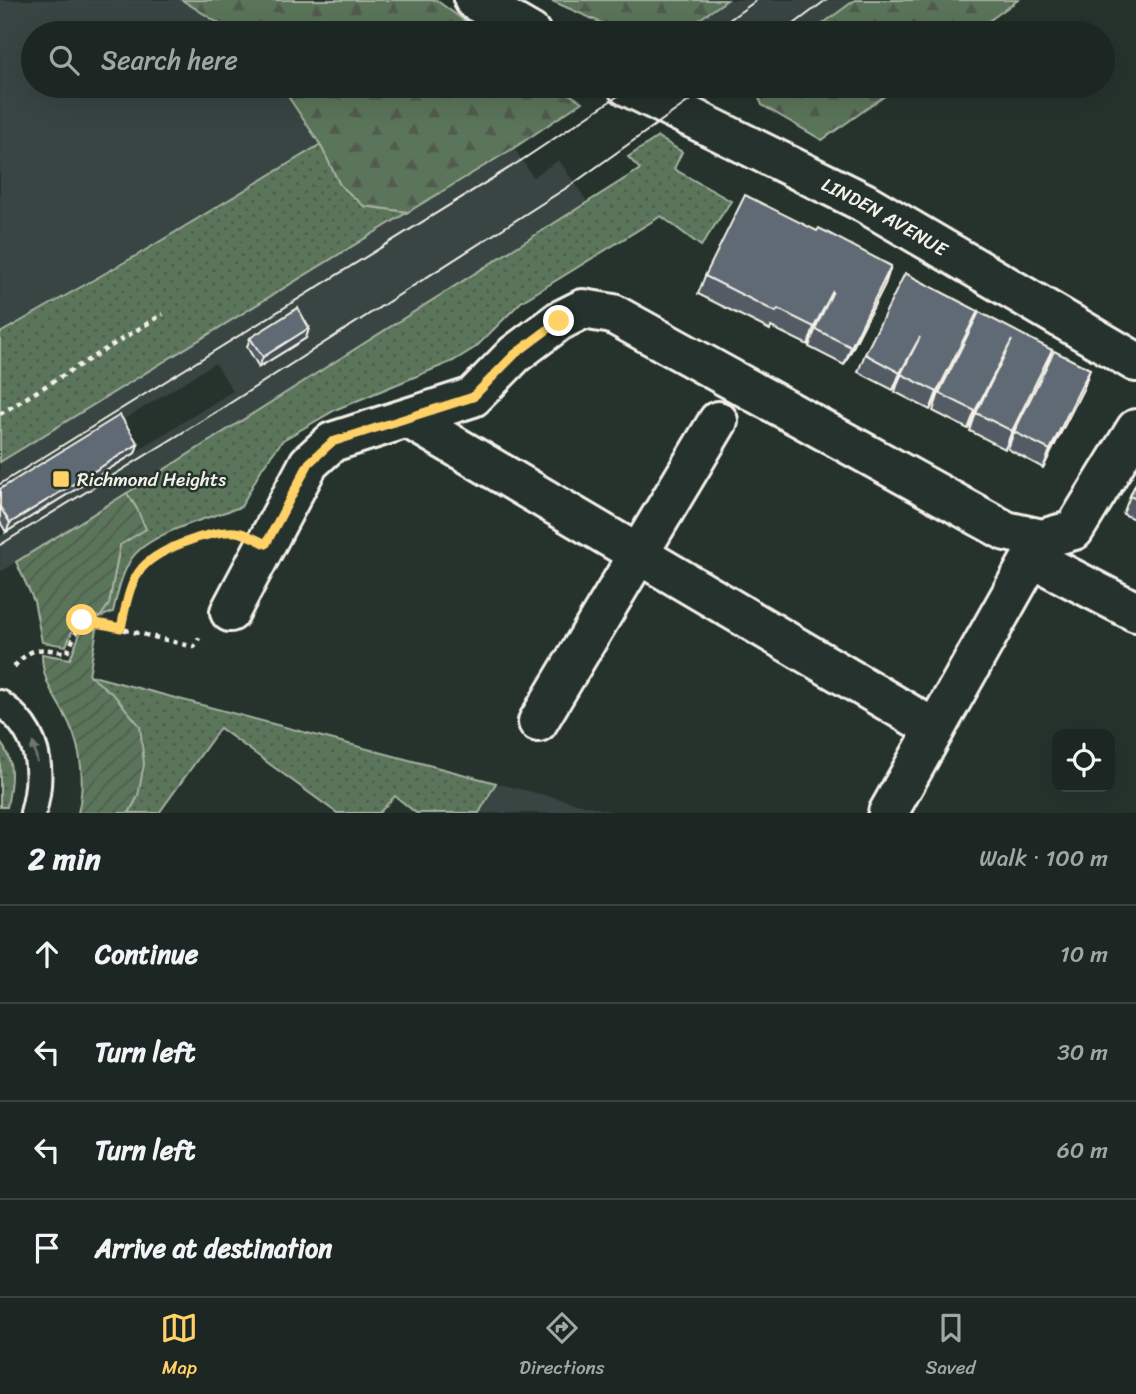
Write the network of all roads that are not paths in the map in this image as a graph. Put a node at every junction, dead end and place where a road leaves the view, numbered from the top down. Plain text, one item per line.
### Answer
1 (474, 0) edge
2 (510, 21) edge
3 (651, 98) edge
4 (1136, 362) edge
5 (409, 419) junction
6 (718, 421) dead end
7 (1136, 429) edge
8 (1037, 548) junction
9 (639, 554) junction
10 (230, 611) dead end
11 (1136, 612) edge
12 (0, 703) edge
13 (538, 722) dead end
14 (935, 729) junction
15 (33, 813) edge
16 (888, 813) edge

1 - 2 street
3 - 4 street, LINDEN AVENUE
5 - 8 street
5 - 9 street
5 - 10 street
6 - 9 street
7 - 8 street
8 - 11 street
8 - 14 street
9 - 13 street
9 - 14 street
15 -> 12 lane
14 - 16 street

